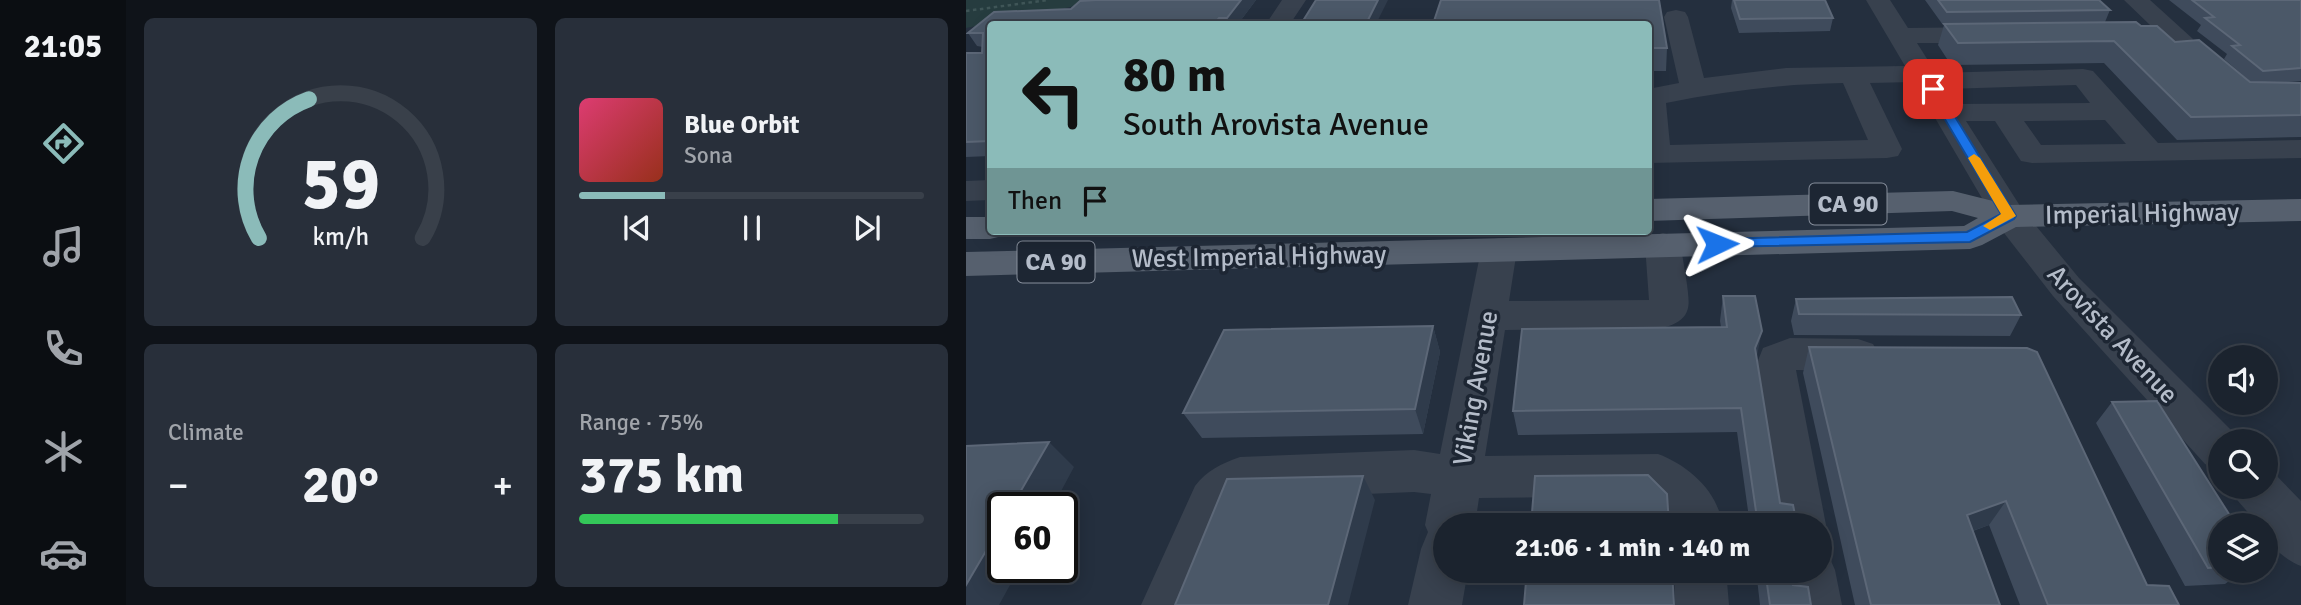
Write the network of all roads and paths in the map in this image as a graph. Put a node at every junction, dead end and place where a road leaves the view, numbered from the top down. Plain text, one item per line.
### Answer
1 (1048, 0) edge
2 (1294, 0) edge
3 (1878, 0) edge
4 (2136, 0) edge
5 (966, 11) edge
6 (1676, 17) dead end
7 (1280, 21) edge
8 (2172, 32) junction
9 (2091, 33) edge
10 (2023, 34) edge
11 (1900, 36) junction
12 (2204, 60) edge
13 (1857, 83) junction
14 (1695, 88) junction
15 (1932, 89) junction
16 (1652, 97) edge
17 (1652, 109) edge
18 (2113, 111) junction
19 (2003, 112) junction
20 (2301, 149) edge
21 (2150, 153) junction
22 (987, 190) edge
23 (966, 191) edge
24 (1652, 210) edge
25 (2301, 210) edge
26 (2009, 216) junction
27 (966, 228) edge
28 (987, 228) edge
29 (1501, 241) edge
30 (1662, 245) junction
31 (966, 264) edge
32 (1487, 316) junction
33 (1898, 355) edge
34 (2208, 436) edge
35 (1459, 477) junction
36 (2267, 499) edge
37 (1452, 513) edge
38 (1696, 513) edge
39 (1799, 513) edge
40 (2301, 542) edge
41 (1440, 583) edge
42 (1701, 583) edge
43 (1811, 583) edge
44 (1168, 605) edge
45 (1436, 605) edge
46 (1702, 605) edge
47 (1815, 605) edge

1 - 5 path
2 - 7 street
3 - 11 street, Arovista Avenue
4 - 8 street
6 - 14 street
8 - 9 street
8 - 12 street
10 - 11 street
11 - 15 street, Arovista Avenue
13 - 14 street
13 - 15 street
13 - 17 street
14 - 16 street
15 - 18 street
15 - 19 street
15 - 26 street, Arovista Avenue
18 - 19 street
18 - 21 street
19 - 21 street
20 - 21 street
22 - 23 street
24 - 26 main road, Imperial Highway / CA 90
25 - 26 main road, Imperial Highway / CA 90
26 - 30 main road, West Imperial Highway / CA 90
26 - 34 street, Arovista Avenue
27 - 28 main road, CA 90
29 - 30 main road, West Imperial Highway / CA 90
29 - 31 main road, West Imperial Highway / CA 90
29 - 32 street, Viking Avenue
30 - 32 street
32 - 35 street, Viking Avenue
33 - 39 street
35 - 37 street, Viking Avenue
35 - 38 street
35 - 44 street
36 - 40 street
41 - 45 street
42 - 46 street
43 - 47 street

